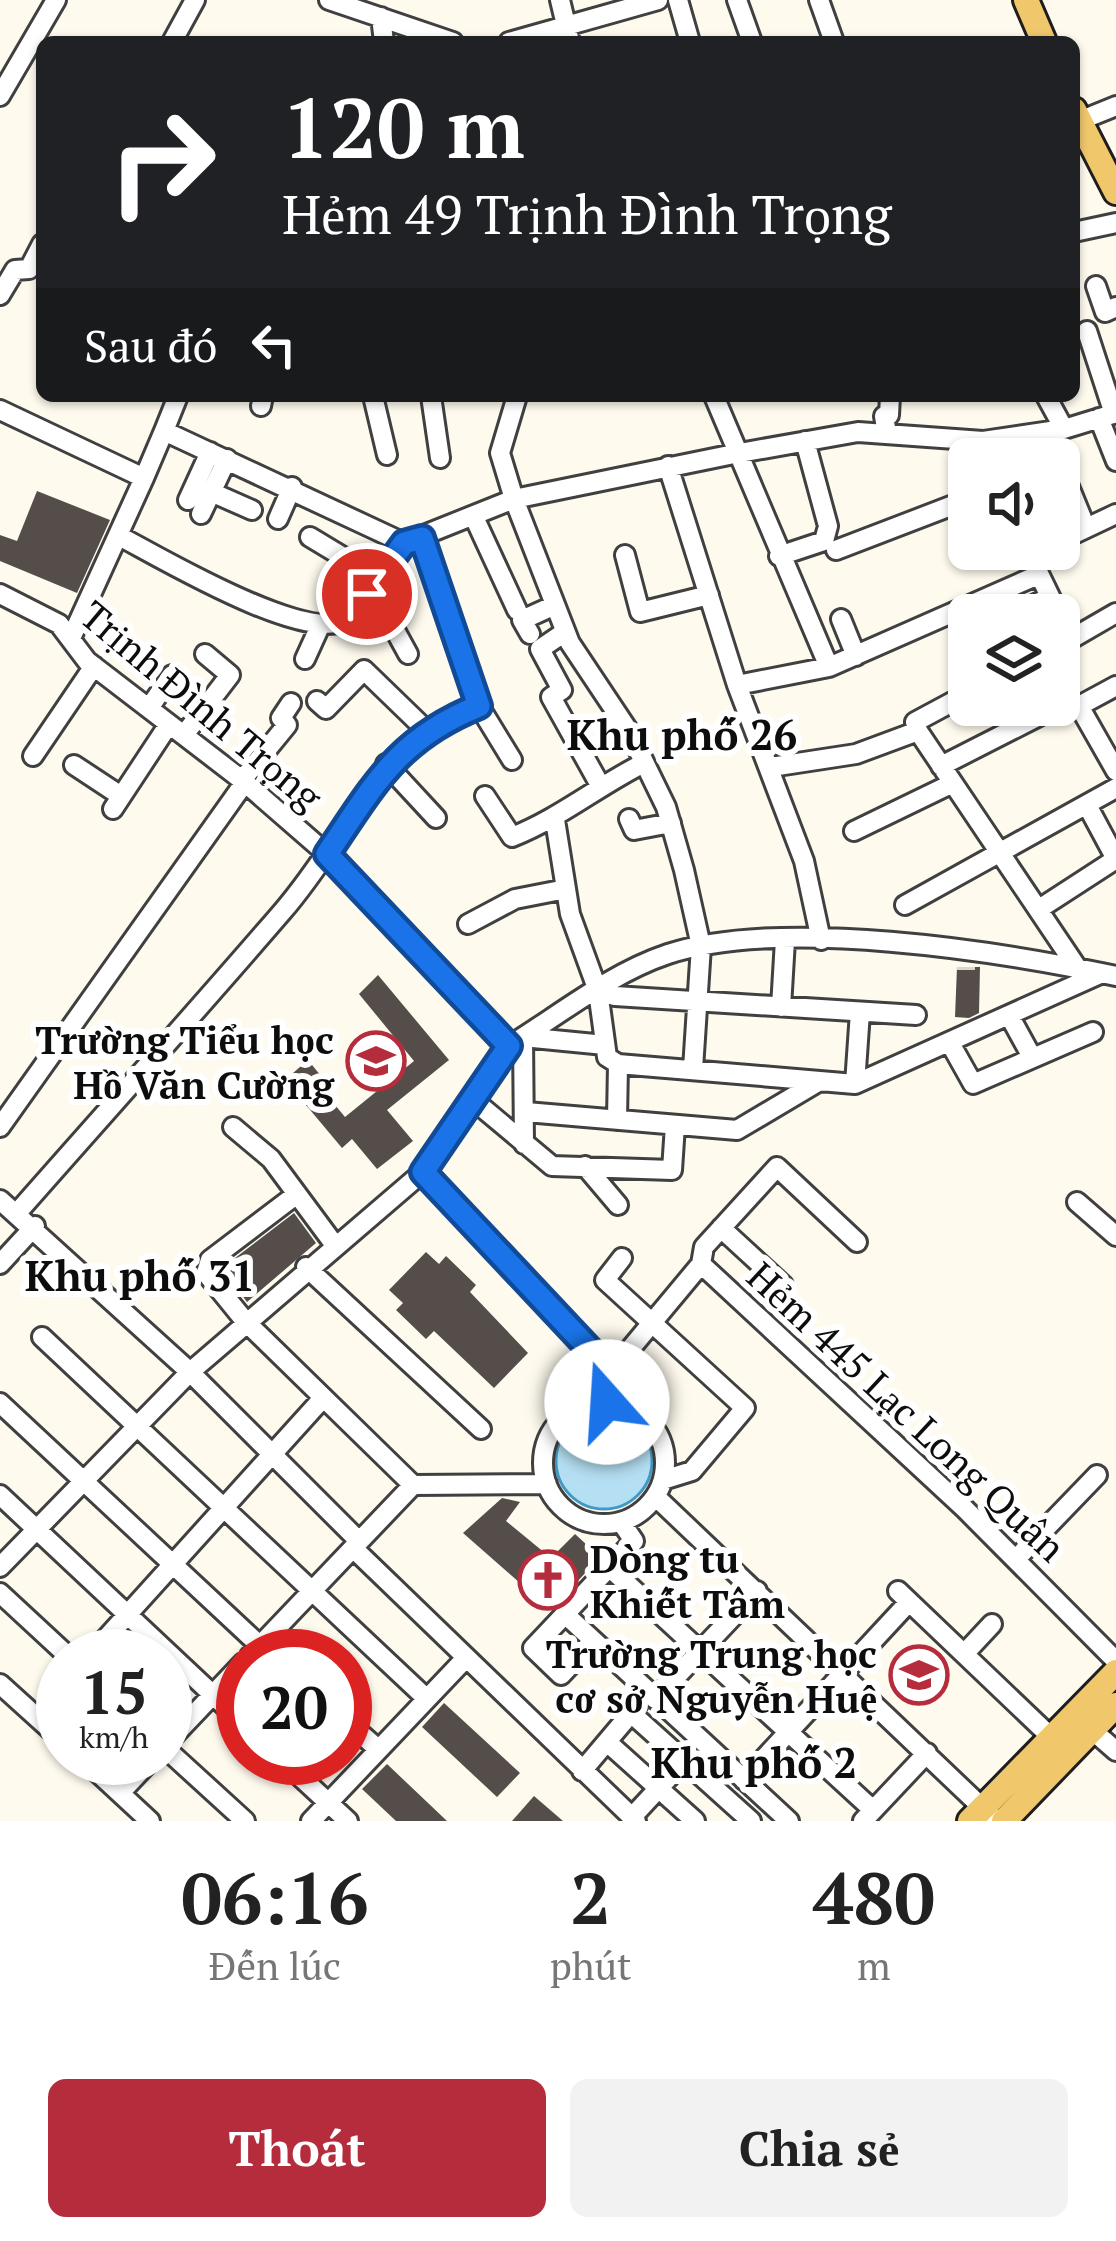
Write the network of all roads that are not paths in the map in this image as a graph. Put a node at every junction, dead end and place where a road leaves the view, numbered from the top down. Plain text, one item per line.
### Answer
1 (56, 0) edge
2 (195, 0) edge
3 (329, 0) edge
4 (401, 0) edge
5 (560, 0) edge
6 (658, 0) edge
7 (678, 0) edge
8 (737, 0) edge
9 (819, 0) edge
10 (1026, 0) edge
11 (389, 20) junction
12 (569, 35) edge
13 (41, 36) edge
14 (178, 36) edge
15 (385, 36) edge
16 (436, 36) edge
17 (688, 36) edge
18 (750, 36) edge
19 (832, 36) edge
20 (1041, 36) edge
21 (36, 47) edge
22 (0, 96) edge
23 (1116, 106) edge
24 (1080, 128) edge
25 (1080, 131) edge
26 (1116, 192) edge
27 (1116, 223) edge
28 (1080, 231) edge
29 (36, 255) edge
30 (1096, 286) dead end
31 (0, 295) edge
32 (1116, 307) edge
33 (1087, 331) dead end
34 (176, 402) edge
35 (374, 402) edge
36 (432, 402) edge
37 (515, 402) edge
38 (716, 402) edge
39 (890, 402) edge
40 (1048, 402) edge
41 (0, 410) edge
42 (1110, 415) edge
43 (1055, 430) junction
44 (164, 431) junction
45 (887, 434) junction
46 (1027, 438) edge
47 (1056, 438) edge
48 (805, 441) junction
49 (948, 444) edge
50 (734, 454) junction
51 (219, 455) junction
52 (387, 455) dead end
53 (440, 458) dead end
54 (1116, 461) edge
55 (668, 466) junction
56 (143, 478) junction
57 (292, 487) junction
58 (212, 492) junction
59 (514, 499) junction
60 (948, 507) edge
61 (252, 510) dead end
62 (1080, 513) edge
63 (1116, 514) edge
64 (474, 517) junction
65 (278, 518) dead end
66 (1086, 528) junction
67 (1080, 531) edge
68 (121, 537) junction
69 (310, 537) dead end
70 (413, 541) junction
71 (836, 550) dead end
72 (625, 555) dead end
73 (779, 556) junction
74 (1037, 570) edge
75 (1038, 575) junction
76 (546, 582) junction
77 (373, 586) junction
78 (0, 594) edge
79 (1048, 594) edge
80 (709, 596) junction
81 (555, 605) junction
82 (1116, 613) edge
83 (841, 619) dead end
84 (320, 626) junction
85 (565, 632) junction
86 (530, 634) dead end
87 (1080, 635) edge
88 (72, 636) junction
89 (205, 654) dead end
90 (409, 654) dead end
91 (856, 656) junction
92 (304, 659) dead end
93 (94, 666) junction
94 (829, 667) junction
95 (172, 675) dead end
96 (737, 685) junction
97 (1116, 686) edge
98 (317, 701) dead end
99 (291, 703) dead end
100 (948, 704) edge
101 (479, 706) junction
102 (149, 709) junction
103 (1019, 726) edge
104 (176, 729) junction
105 (1116, 729) edge
106 (426, 730) junction
107 (919, 731) junction
108 (45, 738) junction
109 (1098, 739) junction
110 (33, 757) dead end
111 (512, 760) dead end
112 (644, 763) junction
113 (386, 764) junction
114 (771, 766) junction
115 (940, 766) junction
116 (1116, 771) edge
117 (244, 781) junction
118 (951, 784) junction
119 (600, 785) junction
120 (1116, 788) edge
121 (484, 796) dead end
122 (1087, 805) junction
123 (436, 818) dead end
124 (555, 820) junction
125 (629, 820) dead end
126 (670, 823) junction
127 (854, 831) dead end
128 (327, 854) junction
129 (999, 854) junction
130 (1116, 857) edge
131 (566, 889) junction
132 (905, 905) dead end
133 (1039, 909) junction
134 (468, 924) dead end
135 (785, 940) junction
136 (821, 940) junction
137 (701, 946) junction
138 (1078, 969) junction
139 (1109, 974) edge
140 (598, 991) junction
141 (698, 1001) junction
142 (781, 1006) junction
143 (860, 1012) junction
144 (916, 1015) dead end
145 (1010, 1017) junction
146 (1093, 1032) dead end
147 (516, 1041) junction
148 (950, 1043) junction
149 (605, 1045) junction
150 (1032, 1057) junction
151 (618, 1064) junction
152 (693, 1070) junction
153 (818, 1082) junction
154 (855, 1084) junction
155 (472, 1099) junction
156 (526, 1112) junction
157 (616, 1120) junction
158 (675, 1125) junction
159 (0, 1127) edge
160 (233, 1127) dead end
161 (524, 1144) junction
162 (586, 1166) junction
163 (423, 1172) junction
164 (297, 1194) junction
165 (0, 1200) edge
166 (1077, 1202) dead end
167 (618, 1205) dead end
168 (17, 1213) junction
169 (35, 1226) junction
170 (721, 1228) junction
171 (1116, 1236) edge
172 (856, 1242) dead end
173 (334, 1244) junction
174 (622, 1258) dead end
175 (0, 1264) edge
176 (701, 1264) junction
177 (306, 1268) junction
178 (783, 1285) dead end
179 (245, 1321) junction
180 (655, 1323) junction
181 (42, 1336) dead end
182 (190, 1372) junction
183 (611, 1372) junction
184 (323, 1398) junction
185 (607, 1402) junction
186 (0, 1403) edge
187 (136, 1426) junction
188 (481, 1429) dead end
189 (271, 1456) junction
190 (1096, 1475) dead end
191 (83, 1480) junction
192 (547, 1484) junction
193 (413, 1485) junction
194 (659, 1488) junction
195 (0, 1495) edge
196 (224, 1508) junction
197 (621, 1522) junction
198 (36, 1529) junction
199 (356, 1545) junction
200 (1017, 1558) junction
201 (173, 1564) junction
202 (0, 1567) edge
203 (610, 1568) junction
204 (312, 1591) junction
205 (757, 1591) junction
206 (0, 1593) edge
207 (128, 1614) junction
208 (566, 1616) junction
209 (992, 1624) dead end
210 (39, 1629) edge
211 (114, 1629) edge
212 (237, 1629) edge
213 (280, 1629) edge
214 (593, 1641) junction
215 (700, 1651) junction
216 (964, 1654) junction
217 (464, 1660) junction
218 (1116, 1660) edge
219 (1116, 1672) edge
220 (842, 1673) junction
221 (0, 1684) edge
222 (216, 1692) edge
223 (213, 1695) junction
224 (652, 1696) junction
225 (216, 1698) edge
226 (426, 1698) junction
227 (1116, 1705) edge
228 (631, 1713) junction
229 (36, 1717) edge
230 (192, 1718) edge
231 (1091, 1730) junction
232 (789, 1732) junction
233 (1052, 1737) junction
234 (607, 1742) junction
235 (372, 1743) edge
236 (379, 1749) junction
237 (1116, 1750) edge
238 (927, 1753) junction
239 (684, 1761) junction
240 (583, 1771) junction
241 (192, 1772) edge
242 (744, 1780) junction
243 (112, 1785) edge
244 (127, 1785) edge
245 (309, 1785) edge
246 (658, 1789) junction
247 (120, 1792) junction
248 (328, 1803) junction
249 (868, 1815) edge
250 (988, 1818) edge
251 (634, 1819) edge
252 (150, 1821) edge
253 (245, 1821) edge
254 (311, 1821) edge
255 (348, 1821) edge
256 (695, 1821) edge
257 (751, 1821) edge
258 (789, 1821) edge

1 - 13 street
2 - 14 street
3 - 11 street
4 - 11 street
5 - 12 street
6 - 12 street
7 - 17 street
8 - 18 street
9 - 19 street
10 - 20 main road
11 - 15 street
11 - 16 street
21 - 22 street
23 - 24 street
25 - 26 main road
27 - 28 street
29 - 31 street
30 - 32 street
33 - 42 street
34 - 44 street
35 - 52 street
36 - 53 street
37 - 59 street
38 - 50 street
39 - 45 street
40 - 43 street
41 - 56 street
42 - 43 street
42 - 54 street
43 - 46 street
43 - 47 street
44 - 51 street
44 - 56 street
45 - 48 street
45 - 49 street
48 - 50 street
48 - 73 street
50 - 55 street
50 - 73 street
51 - 57 street
51 - 58 street
51 - 58 street
55 - 59 street
55 - 80 street
56 - 68 street
57 - 65 street
57 - 70 street
58 - 61 street
59 - 64 street
59 - 76 street
60 - 71 street
62 - 66 street
63 - 66 street
64 - 70 street
64 - 76 street
66 - 67 street
68 - 84 street
68 - 88 street
69 - 77 street
70 - 77 street
70 - 101 street
72 - 80 street
73 - 94 street
74 - 75 street
75 - 79 street
75 - 91 street
76 - 81 street
77 - 84 street
77 - 90 street
78 - 88 street, Trịnh Đình Trọng
80 - 96 street
81 - 85 street
81 - 86 street
82 - 87 street
83 - 91 street
84 - 92 street
85 - 112 street
85 - 119 street
88 - 93 street, Trịnh Đình Trọng
89 - 104 street
91 - 94 street
93 - 102 street, Trịnh Đình Trọng
93 - 108 street
94 - 96 street
95 - 102 street
96 - 114 street
97 - 109 street
98 - 106 street
99 - 117 street
100 - 107 street
101 - 106 street
101 - 111 street
102 - 104 street, Trịnh Đình Trọng
103 - 115 street
104 - 108 street
104 - 117 street, Trịnh Đình Trọng
105 - 109 street
106 - 113 street
107 - 114 street
107 - 115 street
108 - 110 street
109 - 116 street
112 - 119 street
112 - 126 street
113 - 123 street
113 - 128 street
114 - 136 street
115 - 118 street
117 - 128 street, Trịnh Đình Trọng
117 - 159 street
118 - 127 street
118 - 129 street
119 - 124 street
120 - 122 street
121 - 124 street
122 - 129 street
122 - 130 street
124 - 131 street
125 - 126 street
126 - 137 street
128 - 147 street, Trịnh Đình Trọng
128 - 168 street
129 - 132 street
129 - 133 street
130 - 133 street
131 - 134 street
131 - 140 street
133 - 138 street
135 - 136 street
135 - 137 street
135 - 142 street
136 - 138 street
137 - 140 street
137 - 141 street
138 - 139 street
139 - 145 street
140 - 141 street
140 - 147 street
140 - 149 street
141 - 142 street
141 - 152 street
142 - 143 street
143 - 144 street
143 - 154 street
145 - 148 street
145 - 150 street
146 - 150 street
147 - 149 street
147 - 155 street
147 - 156 street
148 - 150 street
148 - 154 street
149 - 151 street
151 - 152 street
151 - 157 street
152 - 153 street
153 - 154 street
153 - 158 street
155 - 161 street
155 - 163 street
156 - 157 street
156 - 161 street
157 - 158 street
158 - 162 street
160 - 164 street
161 - 162 street
162 - 167 street
163 - 173 street
163 - 183 street
164 - 173 street
164 - 179 street
165 - 168 street
166 - 171 street
168 - 169 street
169 - 175 street
169 - 182 street
170 - 172 street
170 - 176 street
170 - 178 street
173 - 177 street
174 - 180 street
176 - 180 street
176 - 200 street, Hẻm 445 Lạc Long Quân
177 - 179 street
177 - 188 street
179 - 182 street
179 - 184 street
180 - 183 street
180 - 194 street
181 - 187 street
182 - 187 street
182 - 189 street
183 - 185 street
184 - 189 street
184 - 193 street
185 - 192 street
185 - 194 street
186 - 191 street
187 - 191 street
187 - 196 street
189 - 196 street
189 - 199 street
190 - 200 street
191 - 198 street
191 - 201 street
192 - 193 street
192 - 197 street
193 - 199 street
194 - 197 street
194 - 205 street
195 - 198 street
196 - 201 street
196 - 204 street
197 - 203 street
198 - 202 street
198 - 207 street
199 - 204 street
199 - 217 street
200 - 218 street, Hẻm 445 Lạc Long Quân
201 - 207 street
201 - 212 street
203 - 208 street
203 - 215 street
204 - 213 street
204 - 226 street
205 - 215 street
205 - 220 street
206 - 210 street
207 - 211 street
207 - 223 street
208 - 214 street
208 - 214 street
209 - 216 street
214 - 224 street
215 - 224 street
215 - 232 street
216 - 220 street
216 - 233 street
217 - 226 street
217 - 240 street
219 - 233 main road
220 - 232 street
220 - 238 street
221 - 229 street
222 - 223 street
223 - 225 street
223 - 230 street
224 - 228 street
224 - 242 street
226 - 236 street
227 - 231 main road
228 - 234 street
228 - 239 street
231 - 237 street
231 - 250 main road
232 - 242 street
232 - 249 street
233 - 250 main road
234 - 240 street
234 - 246 street
235 - 236 street
236 - 248 street
238 - 249 street
238 - 250 street
239 - 246 street
239 - 257 street
240 - 251 street
241 - 253 street
242 - 258 street
243 - 247 street
244 - 247 street
245 - 248 street
246 - 251 street
246 - 256 street
247 - 252 street
248 - 254 street
248 - 255 street

